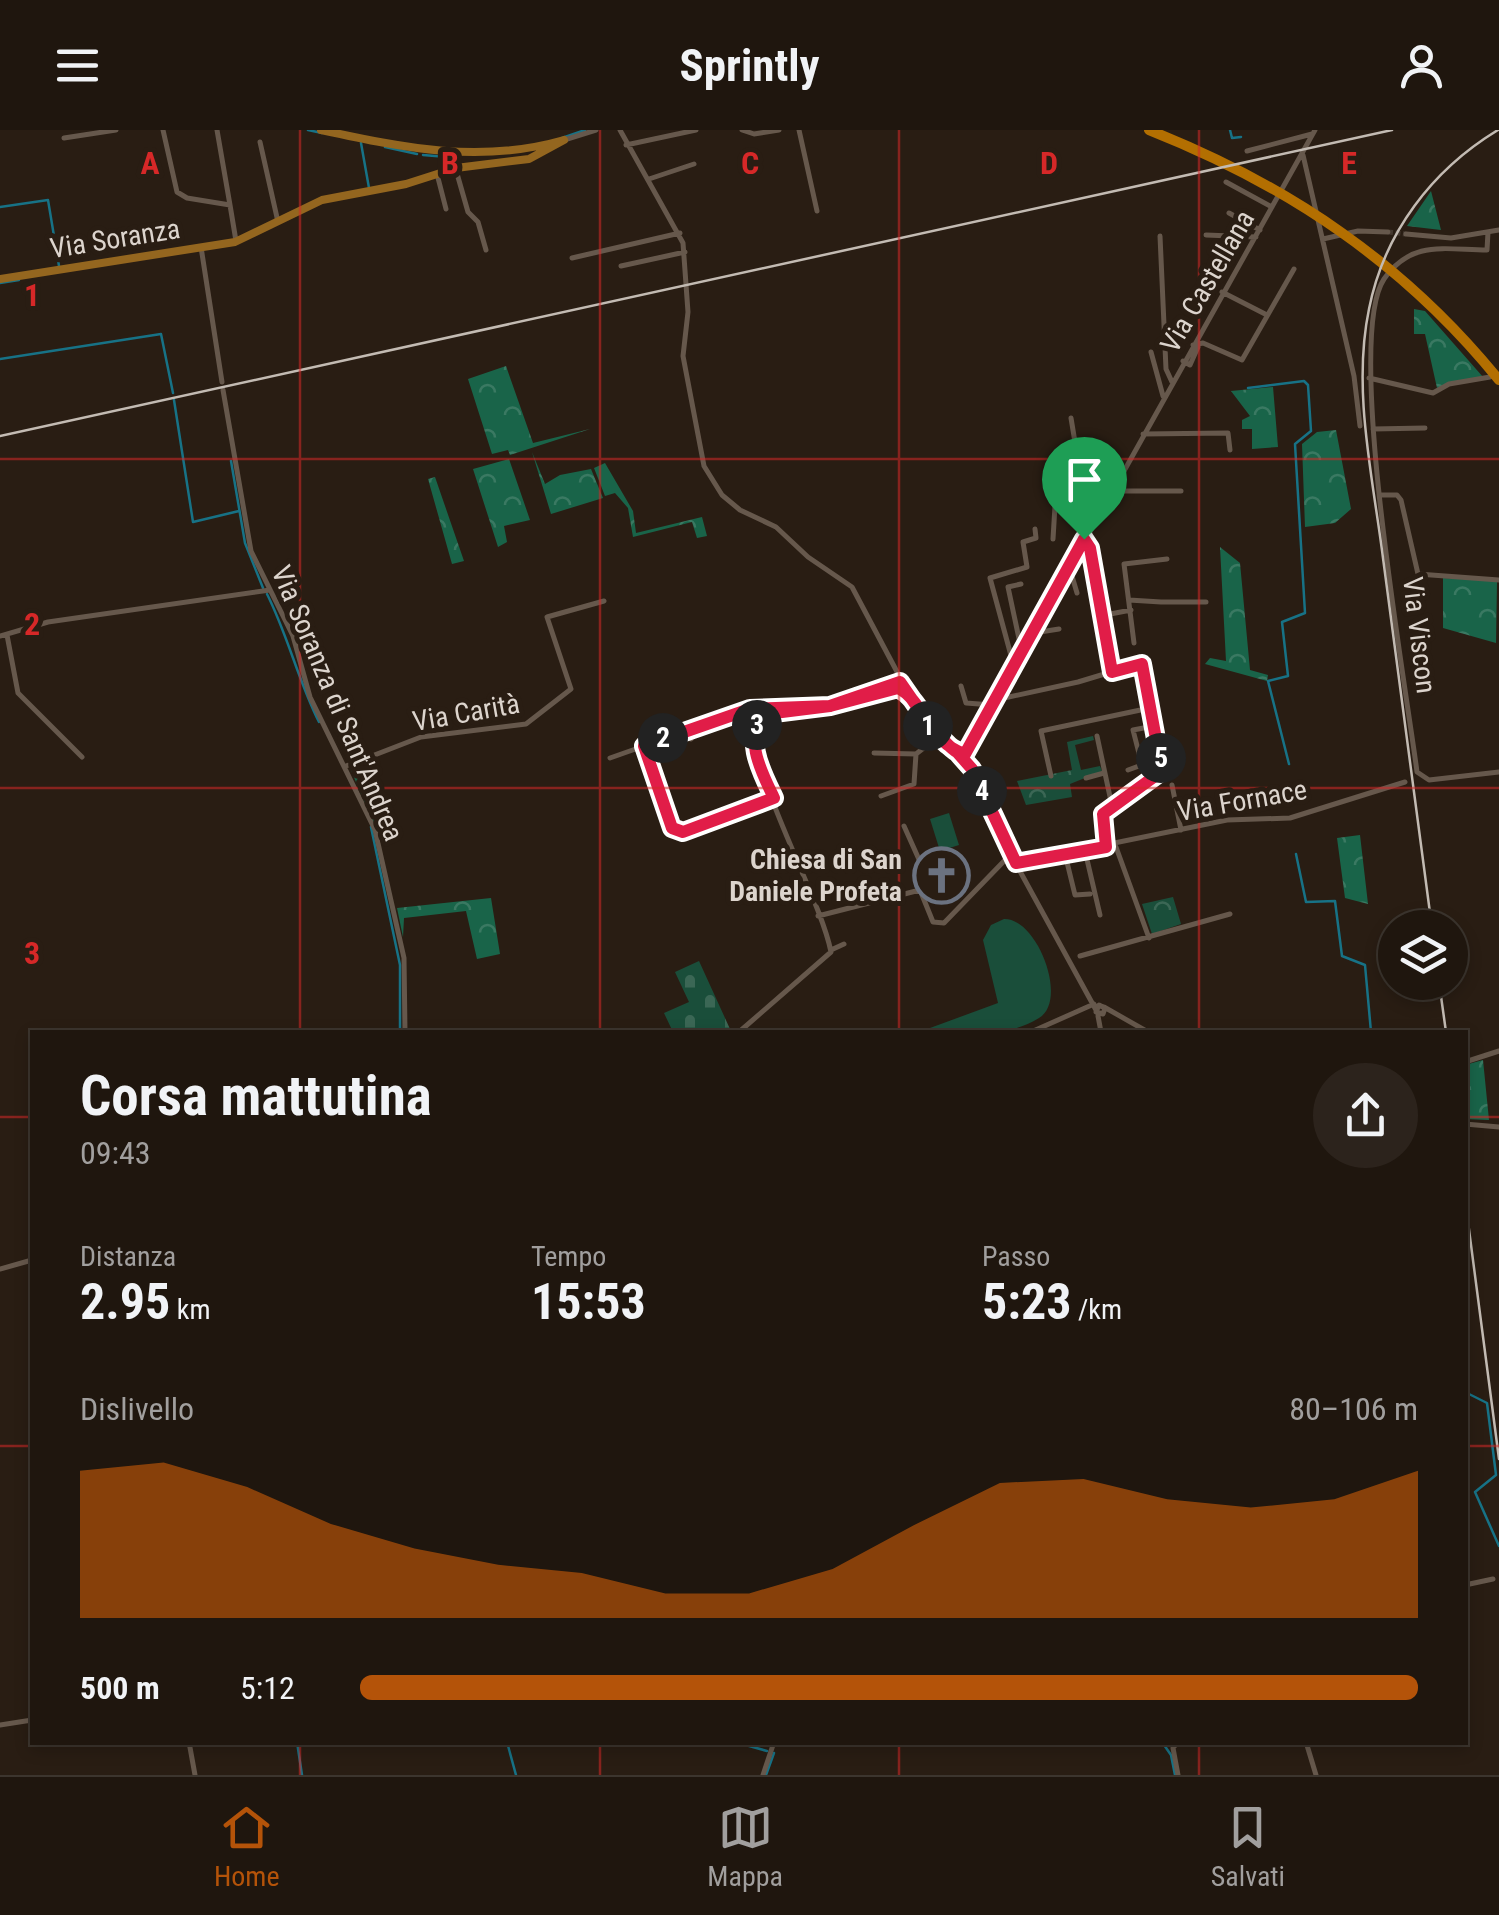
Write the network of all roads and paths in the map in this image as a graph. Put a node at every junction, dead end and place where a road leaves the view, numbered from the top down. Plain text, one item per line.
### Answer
1 (116, 130) edge
2 (163, 130) edge
3 (217, 130) edge
4 (321, 130) edge
5 (596, 130) edge
6 (620, 130) edge
7 (696, 130) edge
8 (742, 130) edge
9 (778, 130) edge
10 (798, 130) edge
11 (1149, 130) edge
12 (1164, 130) edge
13 (1286, 130) edge
14 (1314, 132) edge
15 (64, 138) dead end
16 (564, 140) junction
17 (1287, 140) junction
18 (260, 142) dead end
19 (626, 145) junction
20 (1207, 151) junction
21 (1247, 151) dead end
22 (1304, 152) junction
23 (694, 164) dead end
24 (456, 168) junction
25 (437, 174) junction
26 (649, 179) junction
27 (1226, 182) dead end
28 (230, 205) junction
29 (1272, 208) junction
30 (446, 209) dead end
31 (817, 211) dead end
32 (1229, 213) dead end
33 (279, 222) junction
34 (1260, 230) junction
35 (1499, 230) edge
36 (1388, 232) tunnel mouth
37 (1488, 232) junction
38 (680, 233) junction
39 (1406, 234) tunnel mouth
40 (1206, 235) dead end
41 (1160, 236) dead end
42 (1256, 237) junction
43 (1323, 239) junction
44 (236, 242) junction
45 (201, 247) junction
46 (486, 250) dead end
47 (685, 252) junction
48 (572, 258) dead end
49 (621, 266) dead end
50 (1294, 269) dead end
51 (0, 279) edge
52 (1222, 292) junction
53 (1268, 315) junction
54 (1195, 346) junction
55 (1151, 352) dead end
56 (1496, 376) edge
57 (1368, 378) junction
58 (1172, 382) junction
59 (1164, 397) junction
60 (1072, 418) dead end
61 (1360, 426) dead end
62 (1424, 428) dead end
63 (1374, 429) junction
64 (1142, 434) junction
65 (1230, 450) dead end
66 (1111, 491) junction
67 (1181, 491) dead end
68 (1381, 495) junction
69 (1085, 504) junction
70 (1093, 522) junction
71 (1036, 530) dead end
72 (1053, 539) dead end
73 (1084, 539) junction
74 (1079, 548) junction
75 (1090, 554) junction
76 (1167, 559) dead end
77 (1069, 566) junction
78 (1499, 580) edge
79 (1021, 584) dead end
80 (270, 590) junction
81 (1076, 594) dead end
82 (1129, 600) junction
83 (604, 602) dead end
84 (1206, 602) dead end
85 (1130, 610) junction
86 (1100, 616) junction
87 (1033, 628) junction
88 (1058, 629) dead end
89 (3, 636) edge
90 (1134, 643) dead end
91 (1021, 648) junction
92 (1013, 663) junction
93 (1112, 672) junction
94 (898, 681) junction
95 (961, 686) dead end
96 (908, 693) junction
97 (993, 702) junction
98 (1151, 708) junction
99 (756, 710) junction
100 (774, 711) junction
101 (743, 721) junction
102 (758, 722) junction
103 (1154, 726) junction
104 (686, 728) junction
105 (938, 735) junction
106 (1096, 736) dead end
107 (690, 739) dead end
108 (754, 739) junction
109 (644, 746) junction
110 (874, 753) dead end
111 (916, 754) junction
112 (82, 757) dead end
113 (965, 757) junction
114 (610, 758) dead end
115 (1161, 758) junction
116 (1142, 765) junction
117 (346, 766) junction
118 (1128, 770) dead end
119 (1104, 772) junction
120 (1499, 772) edge
121 (1051, 776) dead end
122 (1086, 778) dead end
123 (1405, 782) dead end
124 (1172, 786) dead end
125 (881, 796) dead end
126 (774, 798) junction
127 (1112, 807) junction
128 (904, 826) dead end
129 (1180, 830) junction
130 (1119, 845) junction
131 (1106, 847) junction
132 (1085, 851) junction
133 (1065, 854) junction
134 (1011, 863) junction
135 (920, 890) junction
136 (1090, 894) dead end
137 (1230, 914) dead end
138 (1100, 915) dead end
139 (818, 916) junction
140 (1149, 938) junction
141 (844, 944) dead end
142 (831, 952) junction
143 (1080, 956) dead end
144 (1100, 1010) junction
145 (405, 1030) edge
146 (743, 1030) edge
147 (1037, 1030) edge
148 (1100, 1030) edge
149 (1144, 1030) edge
150 (1499, 1051) edge
151 (1468, 1061) edge
152 (1468, 1124) edge
153 (1499, 1127) edge
154 (30, 1261) edge
155 (0, 1269) edge
156 (1493, 1578) dead end
157 (1468, 1584) edge
158 (30, 1720) edge
159 (0, 1725) edge
160 (190, 1745) edge
161 (773, 1745) edge
162 (1176, 1745) edge
163 (1307, 1745) edge
164 (195, 1775) edge
165 (763, 1775) edge
166 (1178, 1775) edge
167 (1316, 1775) edge

1 - 15 street
2 - 28 street, Via Soranza
3 - 28 street
4 - 16 main road
5 - 16 street
6 - 19 street
7 - 19 street
8 - 9 street
10 - 31 street
11 - 20 highway
12 - 20 highway
13 - 17 street
14 - 17 street
14 - 22 street, Via Castellana
16 - 24 main road, Via Soranza
17 - 21 street
18 - 33 street
19 - 26 street
20 - 56 highway
22 - 29 street, Via Castellana
22 - 43 street
23 - 26 street
24 - 25 main road, Via Soranza
24 - 46 street
25 - 30 street
25 - 33 main road, Via Soranza
26 - 38 street
27 - 29 street
28 - 44 street
29 - 34 street, Via Castellana
32 - 34 street
33 - 44 main road, Via Soranza
34 - 42 street, Via Castellana
35 - 37 street, Via Viscon
36 - 43 street
37 - 39 street, Via Viscon
37 - 57 street, Via Viscon
38 - 47 street
38 - 48 street
40 - 42 street
41 - 58 street
42 - 52 street, Via Castellana
43 - 61 street
44 - 45 main road, Via Soranza
45 - 51 main road, Via Soranza
45 - 80 street, Via Soranza di Sant'Andrea
47 - 49 street
47 - 94 street
50 - 53 street
52 - 53 street
52 - 54 street, Via Castellana
53 - 54 street
54 - 58 street, Via Castellana
55 - 59 street
56 - 57 street
57 - 63 street, Via Viscon
58 - 59 street, Via Castellana
59 - 64 street, Via Castellana
60 - 69 street
62 - 63 street
63 - 68 street, Via Viscon
64 - 65 street
64 - 66 street, Via Castellana
66 - 67 street
66 - 70 street, Via Castellana
68 - 78 street, Via Viscon
68 - 120 street, Via Viscon
69 - 70 street
69 - 72 street
70 - 73 street, Via Castellana
71 - 92 street
73 - 74 street, Via Castellana
73 - 75 street
74 - 75 street
74 - 77 street, Via Castellana
75 - 86 street
76 - 82 street
77 - 81 street
77 - 87 street, Via Castellana
79 - 91 street
80 - 89 street
80 - 117 street, Via Soranza di Sant'Andrea
82 - 84 street
82 - 85 street
83 - 117 street, Via Carità
85 - 86 street
85 - 90 street
86 - 93 street
87 - 88 street
87 - 91 street, Via Castellana
89 - 112 street
91 - 92 street, Via Castellana
92 - 97 street, Via Castellana
93 - 97 street
93 - 98 street
94 - 96 street
94 - 96 street
94 - 100 street
95 - 97 street
96 - 105 street
97 - 113 street, Via Castellana
98 - 103 street
98 - 121 street
99 - 100 street
99 - 101 street
99 - 102 street
100 - 102 street
101 - 102 street
101 - 104 street
101 - 108 street
102 - 108 street
103 - 115 street
103 - 116 street
104 - 107 street
104 - 109 street
105 - 111 street
105 - 113 street
106 - 119 street
108 - 126 street
109 - 114 street
109 - 126 street
110 - 111 street
111 - 125 street
113 - 134 street
115 - 116 street
115 - 127 street
116 - 118 street
117 - 145 street, Via Soranza di Sant'Andrea
119 - 122 street
119 - 127 street
123 - 129 street, Via Fornace
124 - 129 street
126 - 139 street
127 - 131 street
128 - 135 street
129 - 130 street, Via Fornace
130 - 131 street, Via Fornace
130 - 140 street
131 - 132 street, Via Fornace
132 - 133 street, Via Fornace
132 - 138 street
133 - 134 street, Via Fornace
133 - 136 street
134 - 135 street, Via Fornace
134 - 144 street
135 - 139 street
137 - 140 street
139 - 142 street
140 - 143 street
141 - 142 street
142 - 146 street
144 - 147 street
144 - 148 street
144 - 149 street
150 - 151 street
152 - 153 street
154 - 155 street
156 - 157 street
158 - 159 street
160 - 164 street
161 - 165 street
162 - 166 street
163 - 167 street

